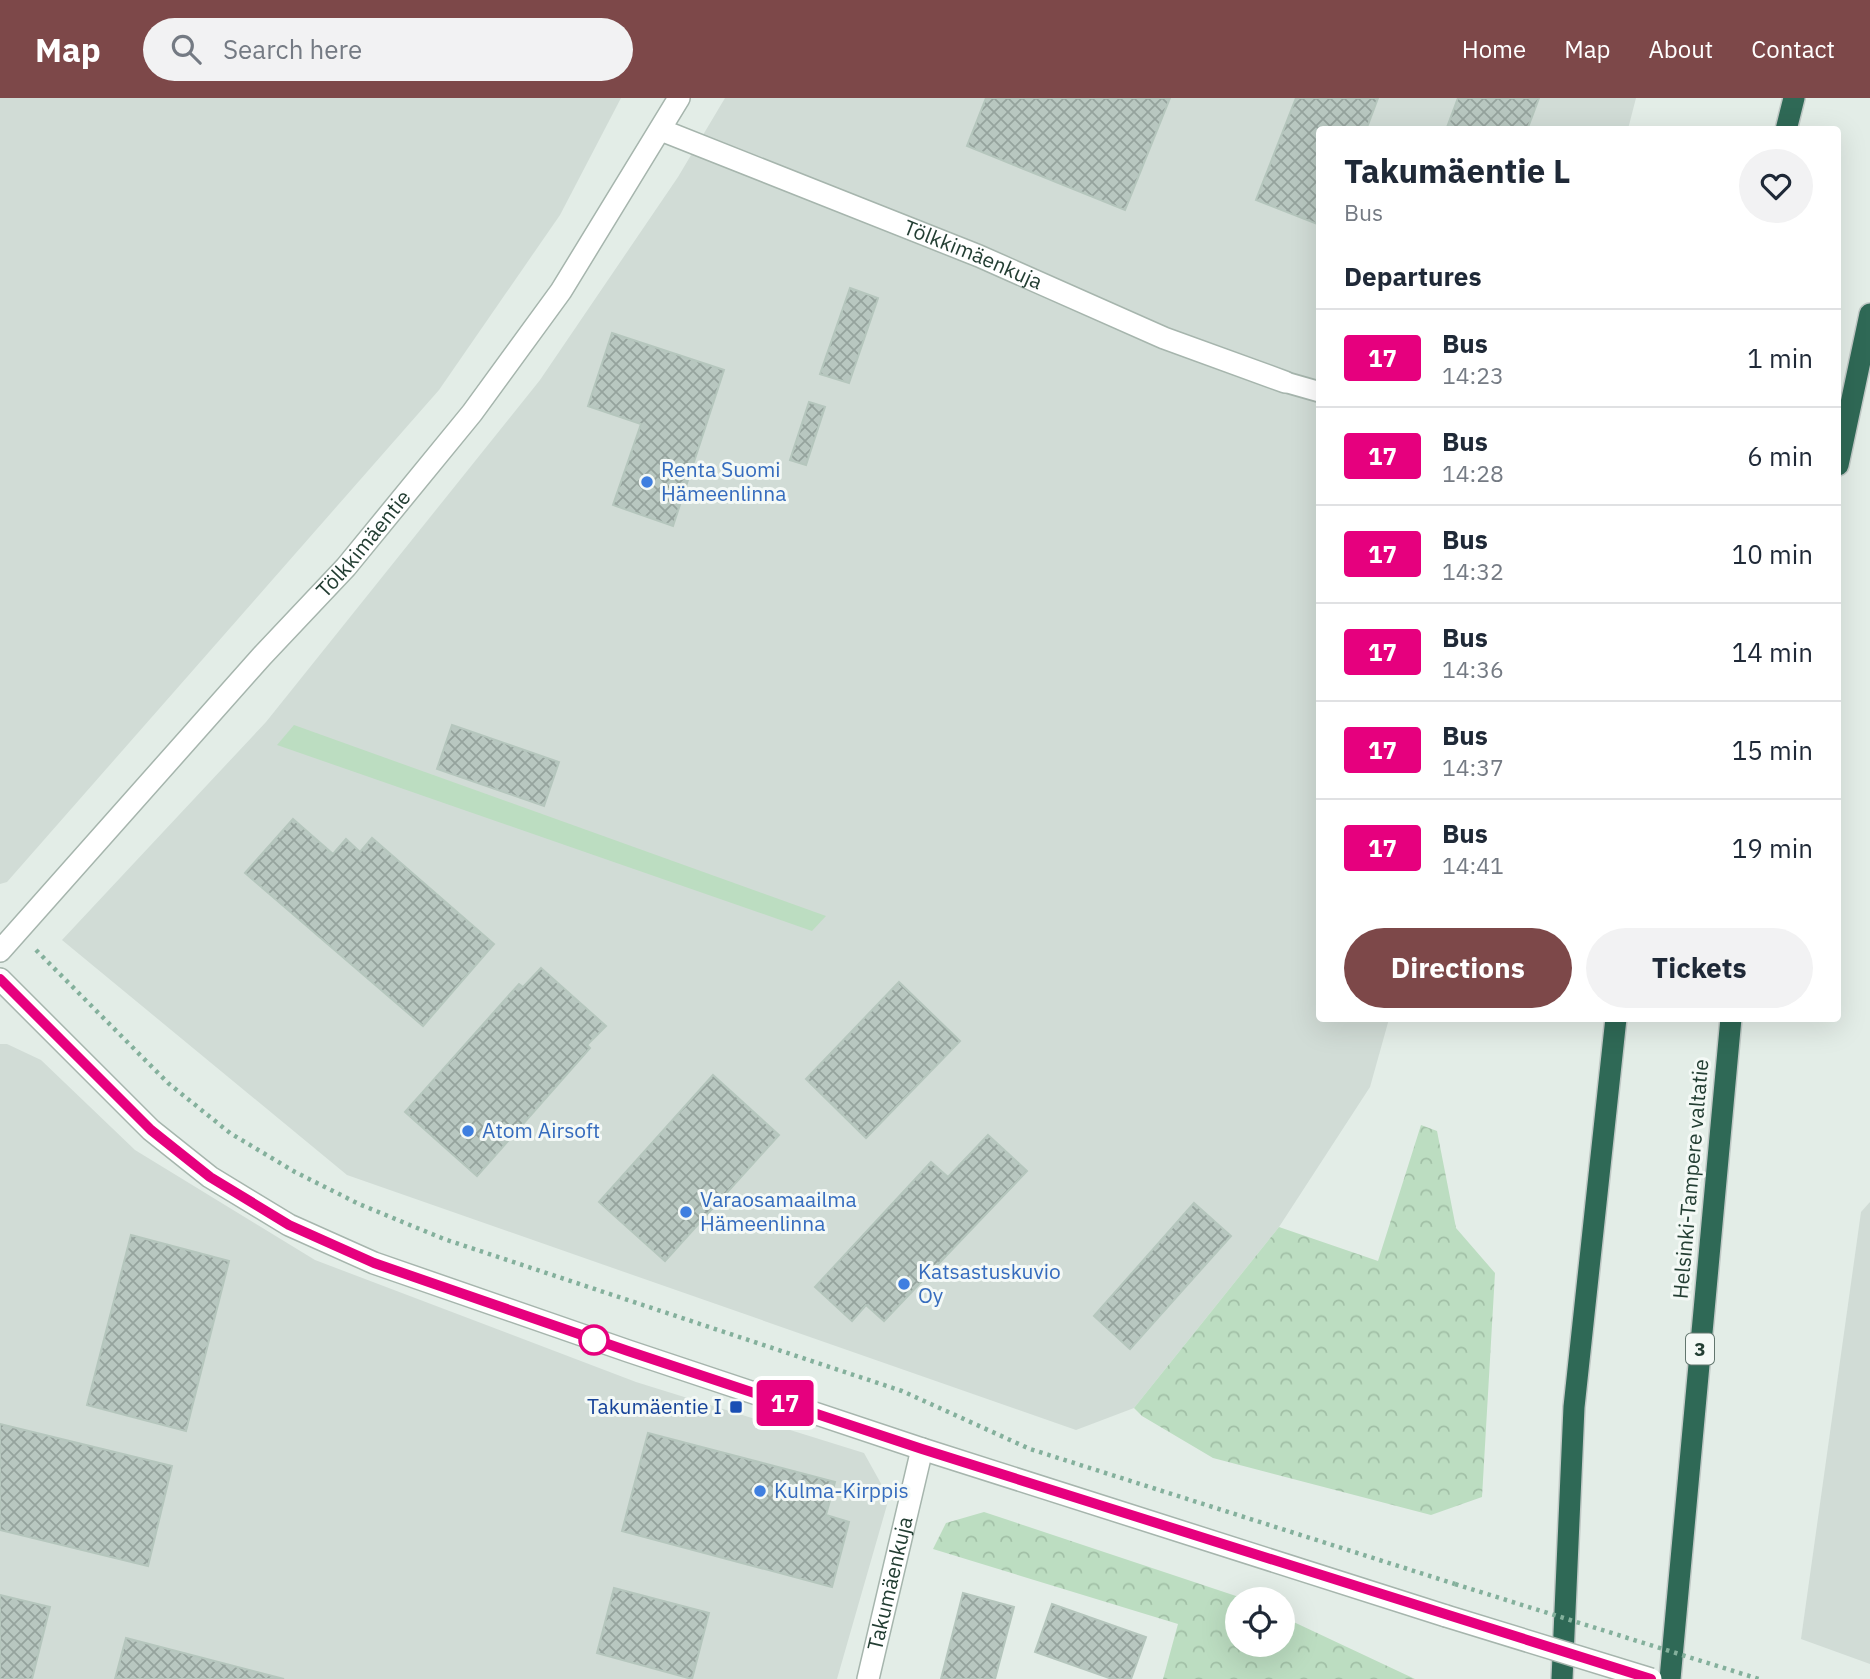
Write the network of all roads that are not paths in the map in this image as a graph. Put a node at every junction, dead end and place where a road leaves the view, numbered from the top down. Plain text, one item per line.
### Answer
1 (679, 98) edge
2 (1794, 98) edge
3 (1787, 126) edge
4 (661, 130) junction
5 (1870, 314) edge
6 (1284, 382) joint
7 (1316, 391) edge
8 (1841, 451) edge
9 (0, 951) edge
10 (0, 979) edge
11 (1616, 1022) edge
12 (1731, 1022) edge
13 (922, 1449) junction
14 (868, 1679) edge
15 (1562, 1679) edge
16 (1651, 1679) edge
17 (1670, 1679) edge

1 - 4 street, Tölkkimäentie
2 - 3 highway
4 - 6 street, Tölkkimäenkuja
4 - 9 street, Tölkkimäentie
5 - 8 highway
6 - 7 lane
10 - 13 street
11 - 15 highway
12 - 17 highway, Helsinki-Tampere valtatie / 3
13 - 14 street, Takumäenkuja
13 - 16 street, bridge

